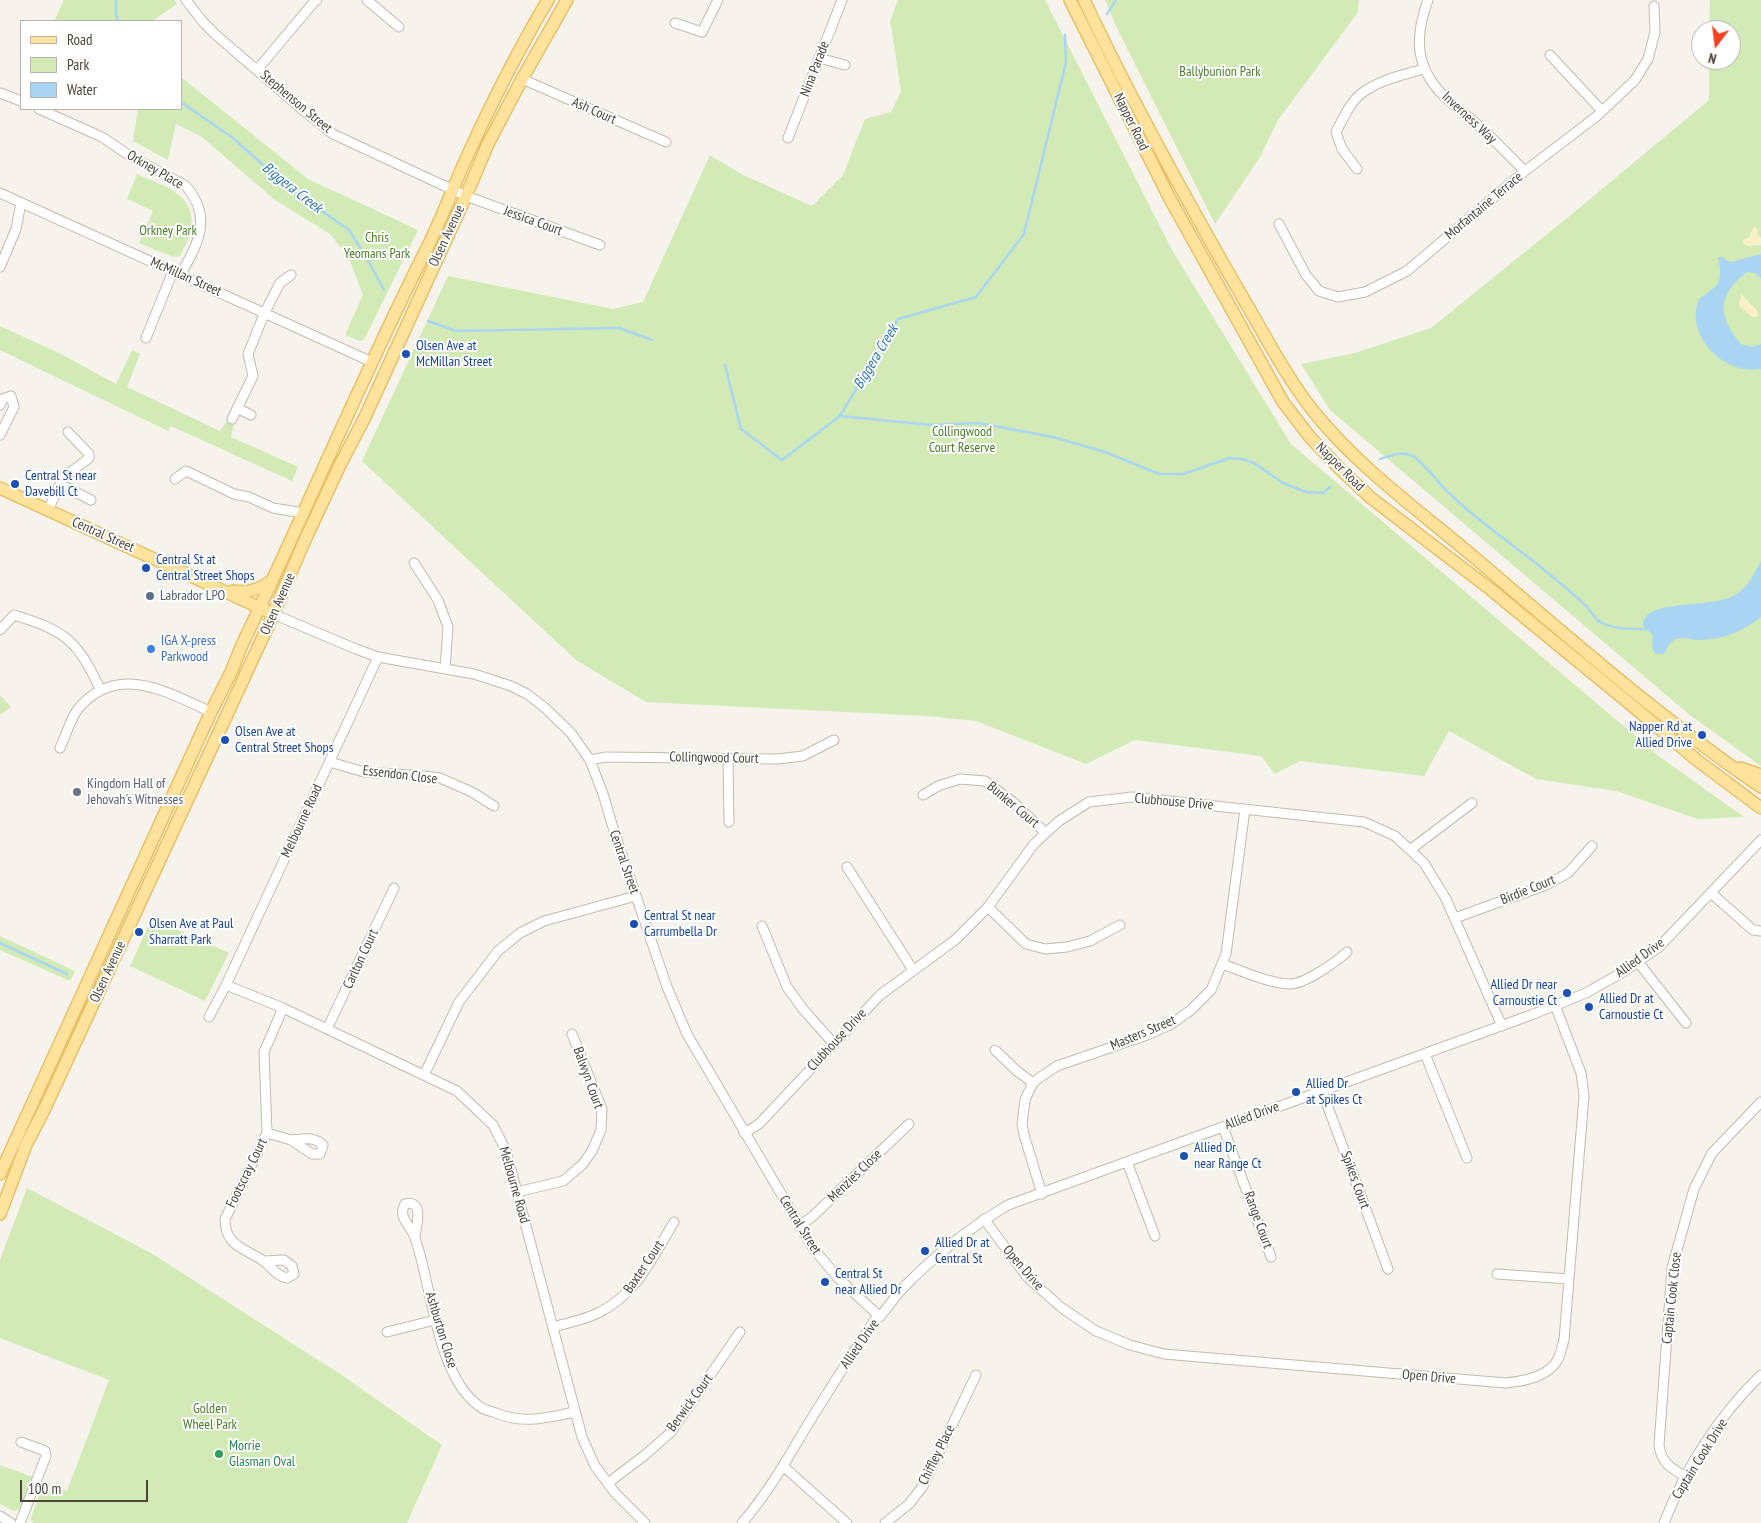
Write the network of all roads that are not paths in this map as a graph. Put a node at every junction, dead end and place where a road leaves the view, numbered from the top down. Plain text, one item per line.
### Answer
1 (186, 0) edge
2 (317, 0) edge
3 (367, 0) edge
4 (548, 0) edge
5 (567, 0) edge
6 (718, 0) edge
7 (842, 0) edge
8 (1070, 0) edge
9 (1084, 0) edge
10 (1428, 0) edge
11 (1654, 6) dead end
12 (675, 22) dead end
13 (399, 27) dead end
14 (1550, 55) dead end
15 (819, 58) junction
16 (845, 65) dead end
17 (1423, 69) junction
18 (257, 70) junction
19 (522, 79) junction
20 (0, 93) edge
21 (20, 101) edge
22 (41, 110) edge
23 (1602, 111) junction
24 (788, 138) dead end
25 (666, 142) dead end
26 (1356, 169) dead end
27 (1524, 172) junction
28 (452, 189) junction
29 (0, 193) edge
30 (466, 196) junction
31 (21, 202) junction
32 (1279, 224) dead end
33 (600, 245) dead end
34 (0, 267) edge
35 (177, 273) junction
36 (291, 275) dead end
37 (265, 312) junction
38 (146, 338) dead end
39 (372, 362) junction
40 (0, 405) edge
41 (237, 408) junction
42 (251, 415) dead end
43 (232, 419) dead end
44 (68, 432) dead end
45 (0, 435) edge
46 (175, 479) dead end
47 (60, 484) junction
48 (0, 488) edge
49 (91, 500) dead end
50 (48, 510) junction
51 (302, 513) junction
52 (414, 563) dead end
53 (272, 580) junction
54 (224, 590) junction
55 (260, 607) junction
56 (273, 614) junction
57 (0, 630) edge
58 (378, 657) junction
59 (446, 669) junction
60 (100, 689) junction
61 (211, 712) junction
62 (834, 740) dead end
63 (60, 748) dead end
64 (728, 759) junction
65 (590, 760) junction
66 (330, 762) junction
67 (1726, 763) junction
68 (1761, 775) edge
69 (1761, 787) edge
70 (923, 795) dead end
71 (1472, 803) dead end
72 (494, 806) dead end
73 (1761, 808) edge
74 (1245, 809) junction
75 (729, 822) dead end
76 (1046, 833) junction
77 (1761, 840) edge
78 (1592, 846) dead end
79 (1410, 850) junction
80 (846, 867) dead end
81 (394, 888) dead end
82 (1711, 893) junction
83 (636, 896) junction
84 (988, 907) junction
85 (1455, 918) junction
86 (1120, 925) dead end
87 (762, 926) dead end
88 (1761, 931) edge
89 (1347, 952) dead end
90 (1638, 962) junction
91 (1222, 964) junction
92 (913, 970) junction
93 (226, 985) junction
94 (1555, 1005) junction
95 (283, 1008) junction
96 (209, 1017) dead end
97 (1686, 1023) dead end
98 (1502, 1026) junction
99 (327, 1029) junction
100 (572, 1034) dead end
101 (833, 1043) junction
102 (995, 1050) dead end
103 (1426, 1054) junction
104 (424, 1075) junction
105 (1033, 1083) junction
106 (1322, 1091) junction
107 (1761, 1102) edge
108 (909, 1124) dead end
109 (1224, 1127) junction
110 (744, 1133) junction
111 (267, 1134) junction
112 (291, 1140) dead end
113 (1467, 1158) dead end
114 (1127, 1162) junction
115 (0, 1174) edge
116 (12, 1179) junction
117 (517, 1192) junction
118 (1042, 1194) junction
119 (0, 1214) edge
120 (984, 1219) junction
121 (674, 1222) dead end
122 (799, 1226) junction
123 (415, 1236) dead end
124 (1155, 1236) dead end
125 (1271, 1257) dead end
126 (264, 1261) dead end
127 (1388, 1268) dead end
128 (1497, 1274) dead end
129 (1569, 1279) junction
130 (880, 1317) junction
131 (435, 1320) junction
132 (553, 1327) junction
133 (388, 1332) dead end
134 (740, 1332) dead end
135 (1761, 1375) edge
136 (976, 1376) dead end
137 (575, 1412) junction
138 (21, 1442) dead end
139 (783, 1466) junction
140 (1686, 1476) junction
141 (608, 1483) junction
142 (0, 1516) edge
143 (11, 1523) edge
144 (20, 1523) edge
145 (645, 1523) edge
146 (742, 1523) edge
147 (847, 1523) edge
148 (885, 1523) edge
149 (1664, 1523) edge

1 - 18 street, Stephenson Street
2 - 18 street
3 - 13 street
4 - 28 main road, Olsen Avenue
5 - 19 main road, Olsen Avenue
6 - 12 street
7 - 15 street, Nina Parade
8 - 73 main road, Napper Road
9 - 67 main road, Napper Road
10 - 17 street, Inverness Way
11 - 23 street, Morfantaine Terrace
14 - 23 street
15 - 16 street
15 - 24 street, Nina Parade
17 - 26 street
17 - 27 street, Inverness Way
18 - 28 street, Stephenson Street
19 - 25 street, Ash Court
19 - 30 main road, Olsen Avenue
20 - 21 street
22 - 35 street, Orkney Place
23 - 27 street, Morfantaine Terrace
27 - 32 street, Morfantaine Terrace
28 - 30 street, Stephenson Street
28 - 39 main road, Olsen Avenue
29 - 31 street, McMillan Street
30 - 33 street, Jessica Court
30 - 56 main road, Olsen Avenue
31 - 34 street
31 - 35 street, McMillan Street
35 - 37 street, McMillan Street
35 - 38 street, Orkney Place
36 - 37 street
37 - 39 street, McMillan Street
37 - 41 street
39 - 51 main road, Olsen Avenue
40 - 45 street
41 - 42 street
41 - 43 street
44 - 47 street
46 - 51 street
47 - 49 street
47 - 50 street
48 - 50 main road, Central Street
50 - 54 main road, Central Street
51 - 53 main road, Olsen Avenue
52 - 59 street
53 - 54 main road
53 - 55 main road, Olsen Avenue
54 - 55 main road, Central Street
55 - 56 main road, Central Street
55 - 61 main road, Olsen Avenue
56 - 58 street, Central Street
56 - 116 main road, Olsen Avenue
57 - 60 street
58 - 59 street, Central Street
58 - 66 street, Melbourne Road
59 - 65 street, Central Street
60 - 61 street
60 - 63 street
61 - 115 main road, Olsen Avenue
62 - 64 street, Collingwood Court
64 - 65 street, Collingwood Court
64 - 75 street
65 - 83 street, Central Street
66 - 72 street, Essendon Close
66 - 93 street, Melbourne Road
67 - 68 main road
67 - 69 main road, Napper Road
70 - 76 street, Bunker Court
71 - 79 street
74 - 76 street, Clubhouse Drive
74 - 79 street, Clubhouse Drive
74 - 91 street, Masters Street
76 - 84 street, Clubhouse Drive
77 - 82 street, Allied Drive
78 - 85 street, Birdie Court
79 - 85 street, Clubhouse Drive
80 - 92 street
81 - 99 street, Carlton Court
82 - 88 street
82 - 90 street, Allied Drive
83 - 104 street
83 - 110 street, Central Street
84 - 86 street
84 - 92 street, Clubhouse Drive
85 - 98 street, Clubhouse Drive
87 - 101 street
89 - 91 street
90 - 94 street, Allied Drive
90 - 97 street
91 - 105 street, Masters Street
92 - 101 street, Clubhouse Drive
93 - 95 street, Melbourne Road
93 - 96 street, Melbourne Road
94 - 98 street, Allied Drive
94 - 129 street, Open Drive
95 - 99 street, Melbourne Road
95 - 111 street, Footscray Court
98 - 103 street, Allied Drive
99 - 104 street, Melbourne Road
100 - 117 street, Balwyn Court
101 - 110 street, Clubhouse Drive
102 - 105 street
103 - 106 street, Allied Drive
103 - 113 street
104 - 117 street, Melbourne Road
105 - 118 street
106 - 109 street, Allied Drive
106 - 127 street, Spikes Court
107 - 140 street, Captain Cook Close
108 - 122 street, Menzies Close
109 - 114 street, Allied Drive
109 - 125 street, Range Court
110 - 122 street, Central Street
111 - 112 street
111 - 126 street, Footscray Court
114 - 118 street, Allied Drive
114 - 124 street
115 - 116 street
116 - 119 main road, Olsen Avenue
117 - 132 street, Melbourne Road
118 - 120 street, Allied Drive
120 - 129 street, Open Drive
120 - 130 street, Allied Drive
121 - 132 street, Baxter Court
122 - 130 street, Central Street
123 - 131 street, Ashburton Close
128 - 129 street
130 - 139 street, Allied Drive
131 - 133 street
131 - 137 street, Ashburton Close
132 - 137 street, Melbourne Road
134 - 141 street, Berwick Court
135 - 140 street, Captain Cook Drive
136 - 148 street, Chiffley Place
137 - 141 street, Melbourne Road
138 - 144 street
139 - 146 street, Allied Drive
139 - 147 street
140 - 149 street, Captain Cook Drive
141 - 145 street, Melbourne Road
142 - 143 street

